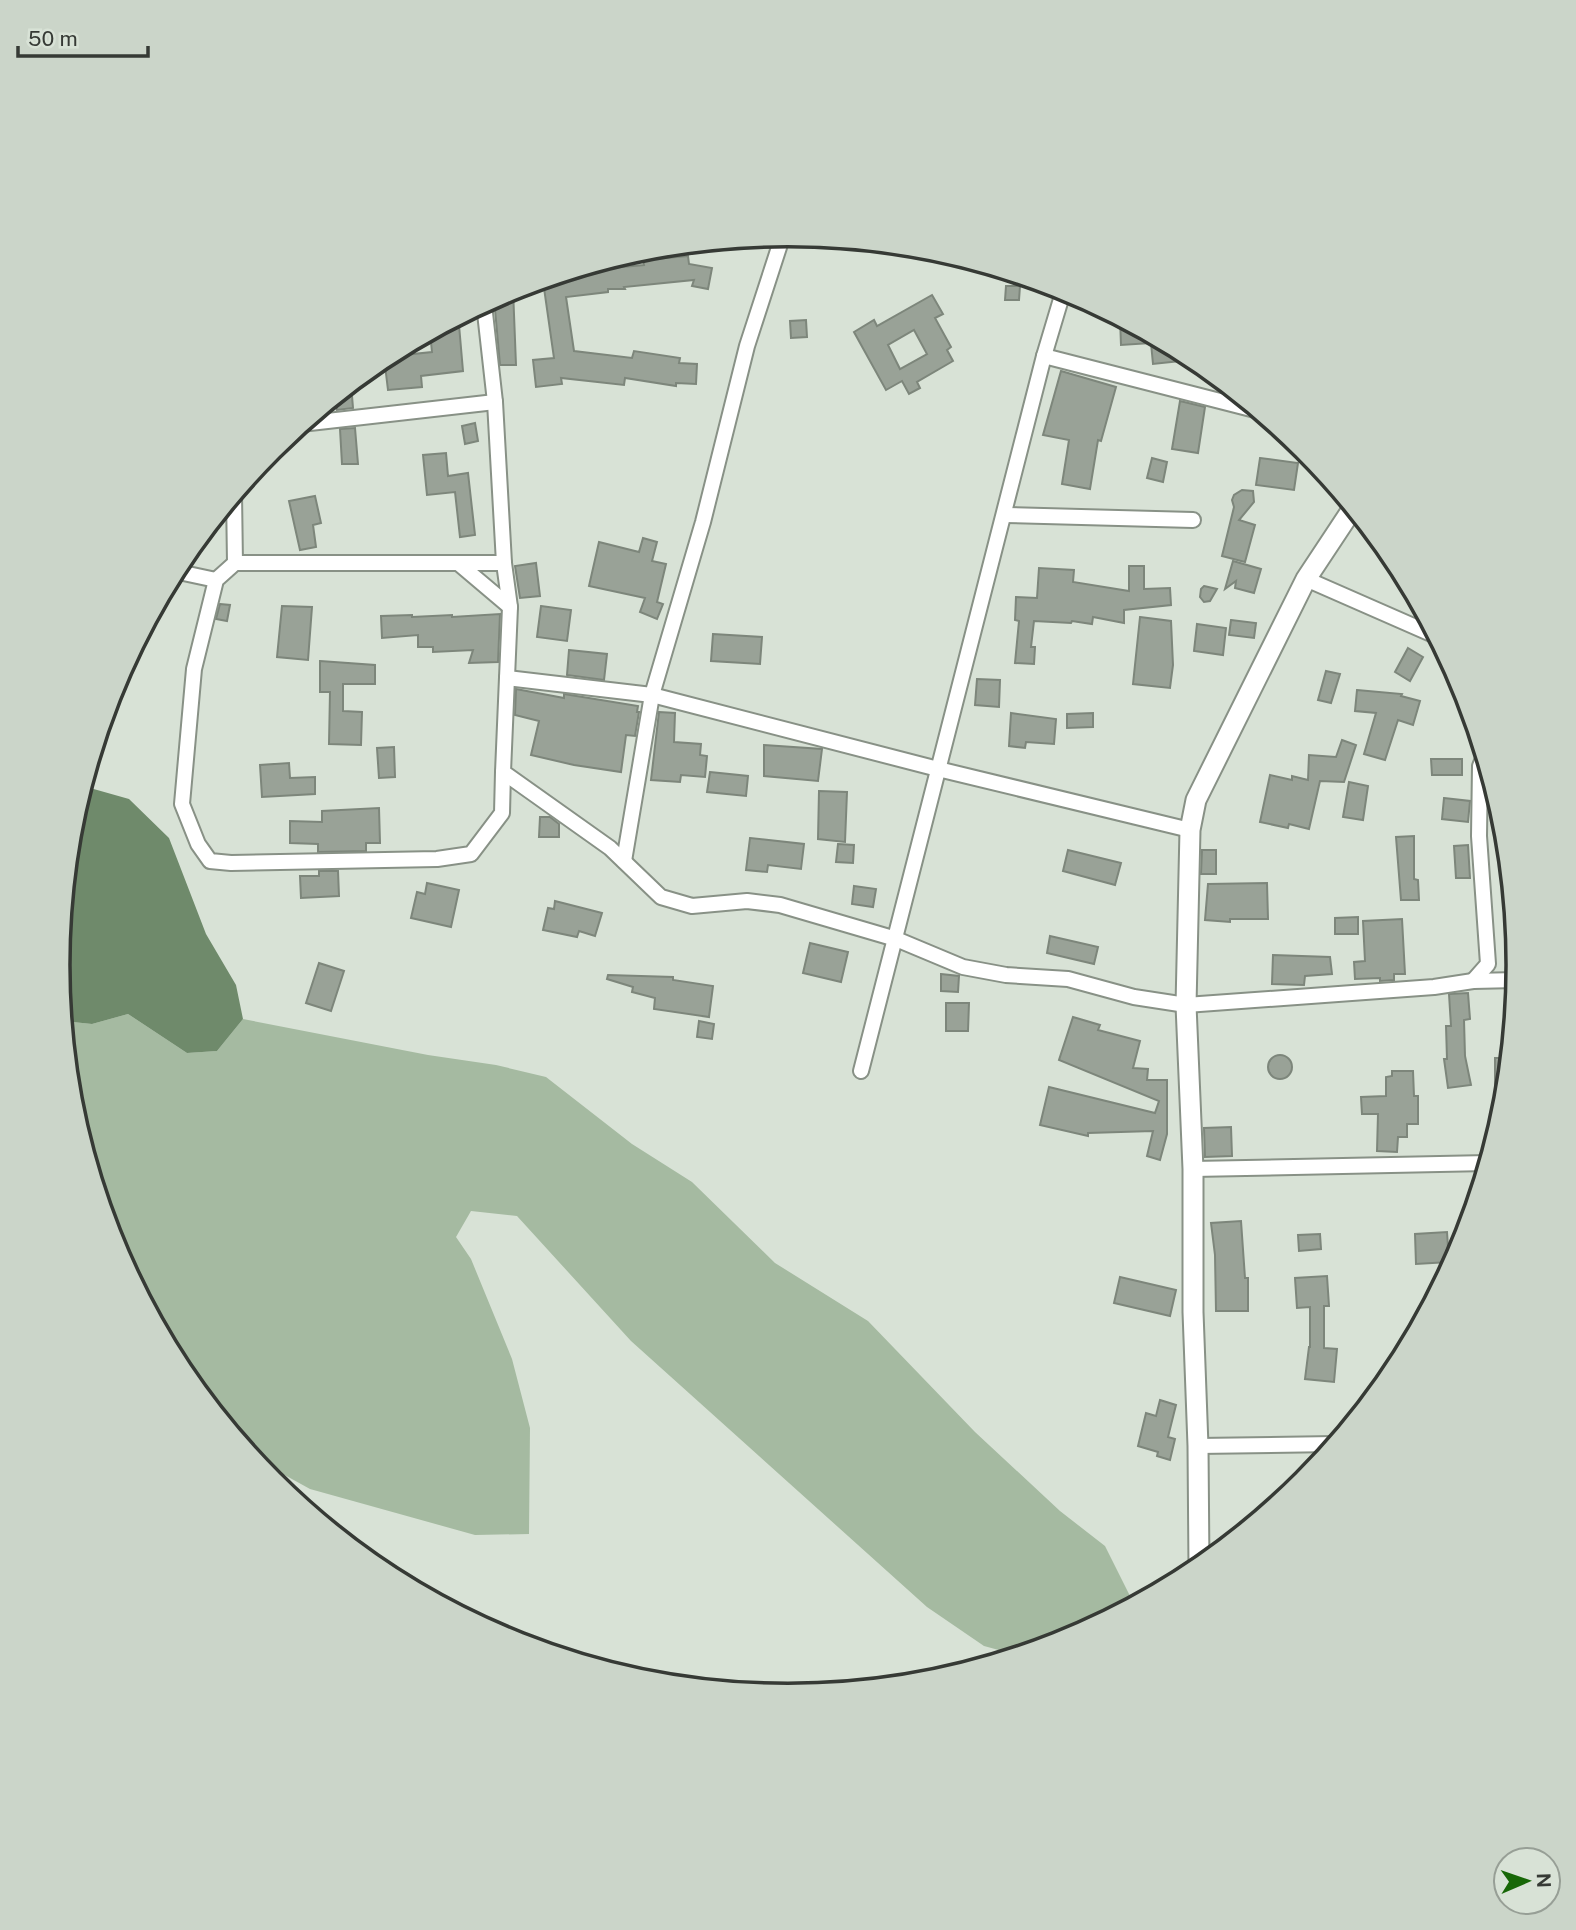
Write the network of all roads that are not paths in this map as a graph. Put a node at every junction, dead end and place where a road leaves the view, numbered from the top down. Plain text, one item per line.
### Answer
1 (779, 247) edge
2 (1060, 301) edge
3 (485, 314) edge
4 (1044, 356) junction
5 (1230, 399) edge
6 (495, 402) junction
7 (319, 422) edge
8 (234, 509) edge
9 (1004, 514) junction
10 (1348, 516) edge
11 (1193, 520) dead end
12 (235, 563) junction
13 (458, 563) junction
14 (505, 563) junction
15 (186, 574) edge
16 (1306, 579) junction
17 (216, 580) junction
18 (510, 607) junction
19 (1423, 630) edge
20 (507, 678) junction
21 (652, 695) junction
22 (938, 769) junction
23 (503, 772) junction
24 (1480, 772) edge
25 (1190, 830) junction
26 (624, 862) junction
27 (896, 939) junction
28 (1505, 980) edge
29 (1473, 981) junction
30 (1186, 1004) junction
31 (861, 1071) dead end
32 (1478, 1163) edge
33 (1193, 1169) junction
34 (1322, 1444) edge
35 (1198, 1446) junction
36 (1199, 1554) edge

1 - 21 street
2 - 4 street
3 - 6 street
4 - 5 street
4 - 9 street
6 - 7 street
6 - 14 street
8 - 12 street
9 - 11 street
9 - 22 street
10 - 16 street
12 - 13 street
12 - 17 street
13 - 14 street
13 - 18 street
14 - 18 street
15 - 17 street
16 - 19 street
16 - 25 street
17 - 23 street
18 - 20 street
20 - 21 street
20 - 23 street
21 - 22 street
21 - 26 street
22 - 25 street
22 - 27 street
23 - 26 street
24 - 29 street
25 - 30 street
26 - 27 street
27 - 30 street
27 - 31 street
28 - 29 street
29 - 30 street
30 - 33 street
32 - 33 street
33 - 35 street
34 - 35 street
35 - 36 street

